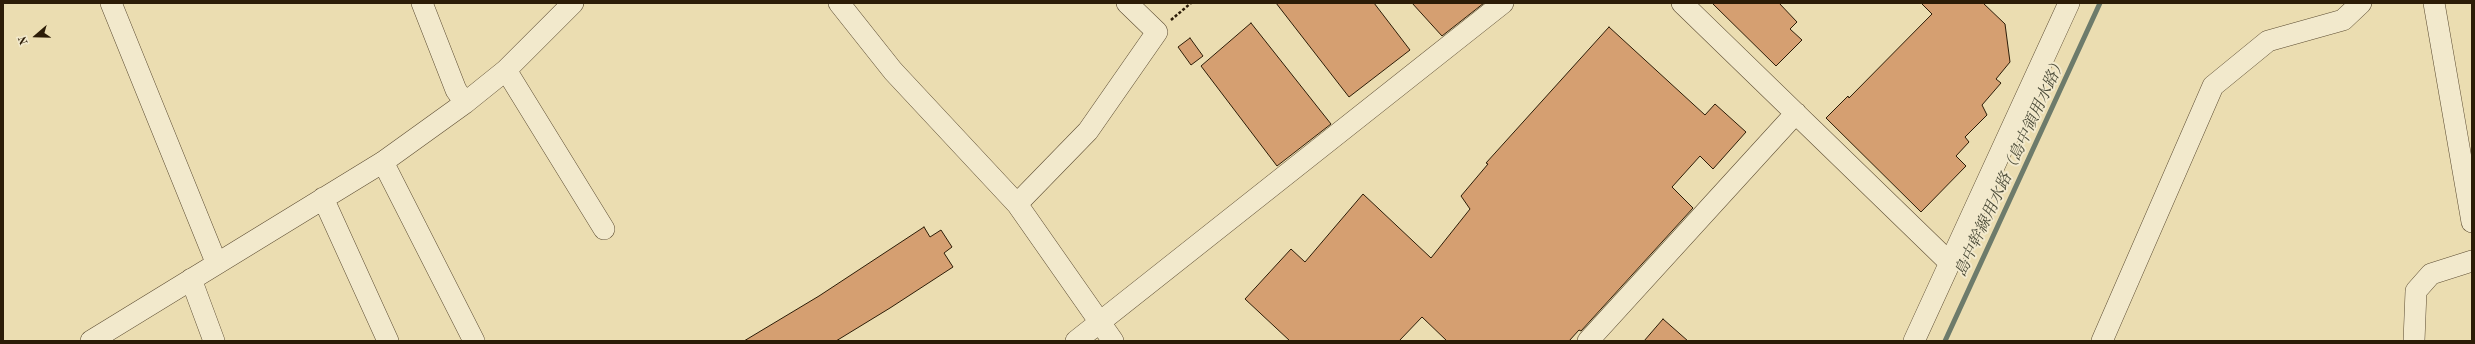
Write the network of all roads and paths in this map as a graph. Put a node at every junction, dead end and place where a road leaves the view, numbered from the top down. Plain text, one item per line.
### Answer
1 (112, 3) edge
2 (422, 3) edge
3 (573, 3) edge
4 (839, 3) edge
5 (1127, 3) edge
6 (1191, 3) edge
7 (1503, 3) edge
8 (1682, 3) edge
9 (2069, 3) edge
10 (2361, 3) edge
11 (2434, 3) edge
12 (1157, 32) junction
13 (506, 70) junction
14 (465, 103) junction
15 (1796, 113) junction
16 (383, 162) junction
17 (323, 198) junction
18 (1017, 204) junction
19 (2472, 222) edge
20 (604, 229) dead end
21 (2472, 261) edge
22 (216, 262) junction
23 (1950, 264) junction
24 (191, 279) junction
25 (1099, 323) junction
26 (91, 341) edge
27 (214, 341) edge
28 (388, 341) edge
29 (474, 341) edge
30 (1076, 341) edge
31 (1113, 341) edge
32 (1588, 341) edge
33 (1914, 341) edge
34 (2102, 341) edge
35 (2414, 341) edge

1 - 22 street
2 - 14 street
3 - 13 street
4 - 18 street
5 - 12 street
6 - 12 path
7 - 25 street
8 - 15 street
9 - 23 street
10 - 34 street
11 - 19 street
12 - 18 street
13 - 14 street
13 - 20 street
14 - 16 street
15 - 23 street
15 - 32 street
16 - 17 street
16 - 29 street
17 - 22 street
17 - 28 street
18 - 25 street
21 - 35 street
22 - 24 street
23 - 33 street
24 - 26 street
24 - 27 street
25 - 30 street
25 - 31 street

